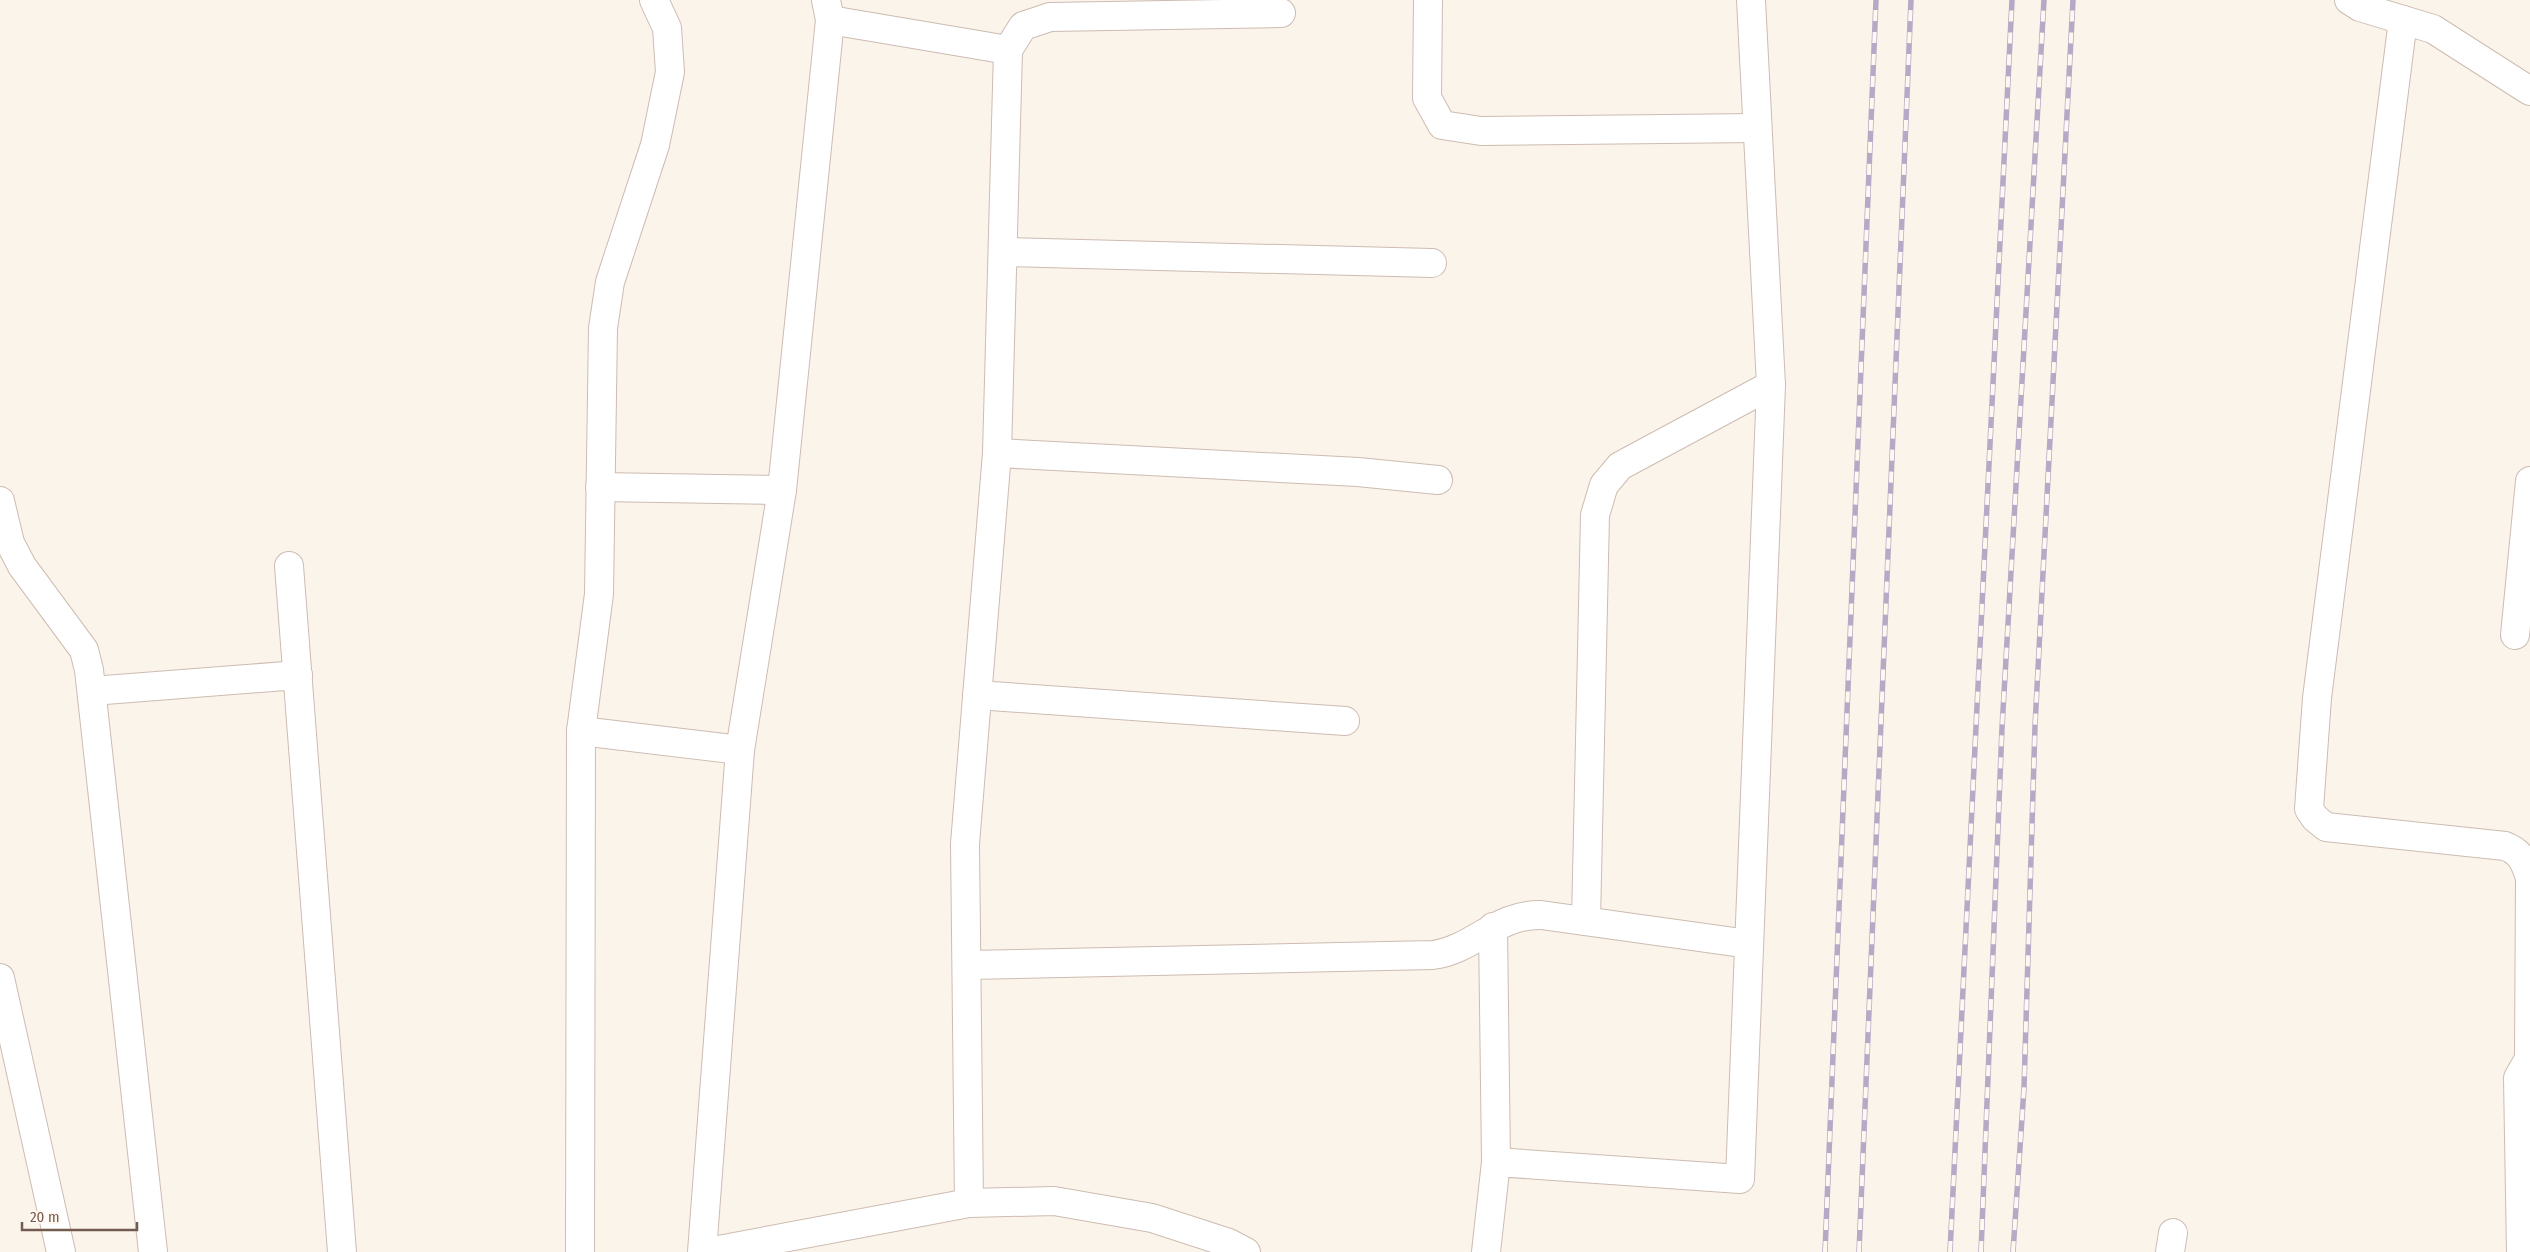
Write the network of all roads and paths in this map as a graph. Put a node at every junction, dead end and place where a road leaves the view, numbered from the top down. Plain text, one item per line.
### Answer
1 (654, 0) edge
2 (1428, 0) edge
3 (1751, 0) edge
4 (2349, 0) edge
5 (828, 10) edge
6 (1281, 13) dead end
7 (2403, 20) junction
8 (1008, 50) junction
9 (2530, 91) edge
10 (1758, 128) junction
11 (1003, 252) junction
12 (1432, 263) dead end
13 (1771, 385) junction
14 (997, 453) junction
15 (1438, 480) dead end
16 (2530, 481) edge
17 (600, 488) junction
18 (782, 490) junction
19 (0, 501) edge
20 (289, 566) dead end
21 (2515, 635) dead end
22 (298, 675) junction
23 (92, 691) junction
24 (978, 695) junction
25 (1345, 721) dead end
26 (581, 731) junction
27 (740, 750) junction
28 (1586, 921) junction
29 (1493, 927) junction
30 (1750, 944) junction
31 (967, 965) junction
32 (0, 978) edge
33 (2530, 1057) edge
34 (1496, 1162) junction
35 (969, 1203) junction
36 (61, 1252) edge
37 (153, 1252) edge
38 (342, 1252) edge
39 (580, 1252) edge
40 (702, 1252) edge
41 (708, 1252) edge
42 (1246, 1252) edge
43 (1486, 1252) edge
44 (2520, 1252) edge

1 - 17 street
2 - 10 street
3 - 10 street
4 - 7 street
5 - 8 street
5 - 18 street
6 - 8 street
7 - 9 street
7 - 33 street
8 - 11 street
10 - 13 street
11 - 12 street
11 - 14 street
13 - 28 street
13 - 30 street
14 - 15 street
14 - 24 street
16 - 21 street
17 - 18 street
17 - 26 street
18 - 27 street
19 - 23 street
20 - 22 street
22 - 23 street
22 - 38 street
23 - 37 street
24 - 25 street
24 - 31 street
26 - 27 street
26 - 39 street
27 - 40 street
28 - 29 street
28 - 30 street
29 - 31 street
29 - 34 street
30 - 34 street
31 - 35 street
32 - 36 street
33 - 44 street
34 - 43 street
35 - 41 street
35 - 42 street

